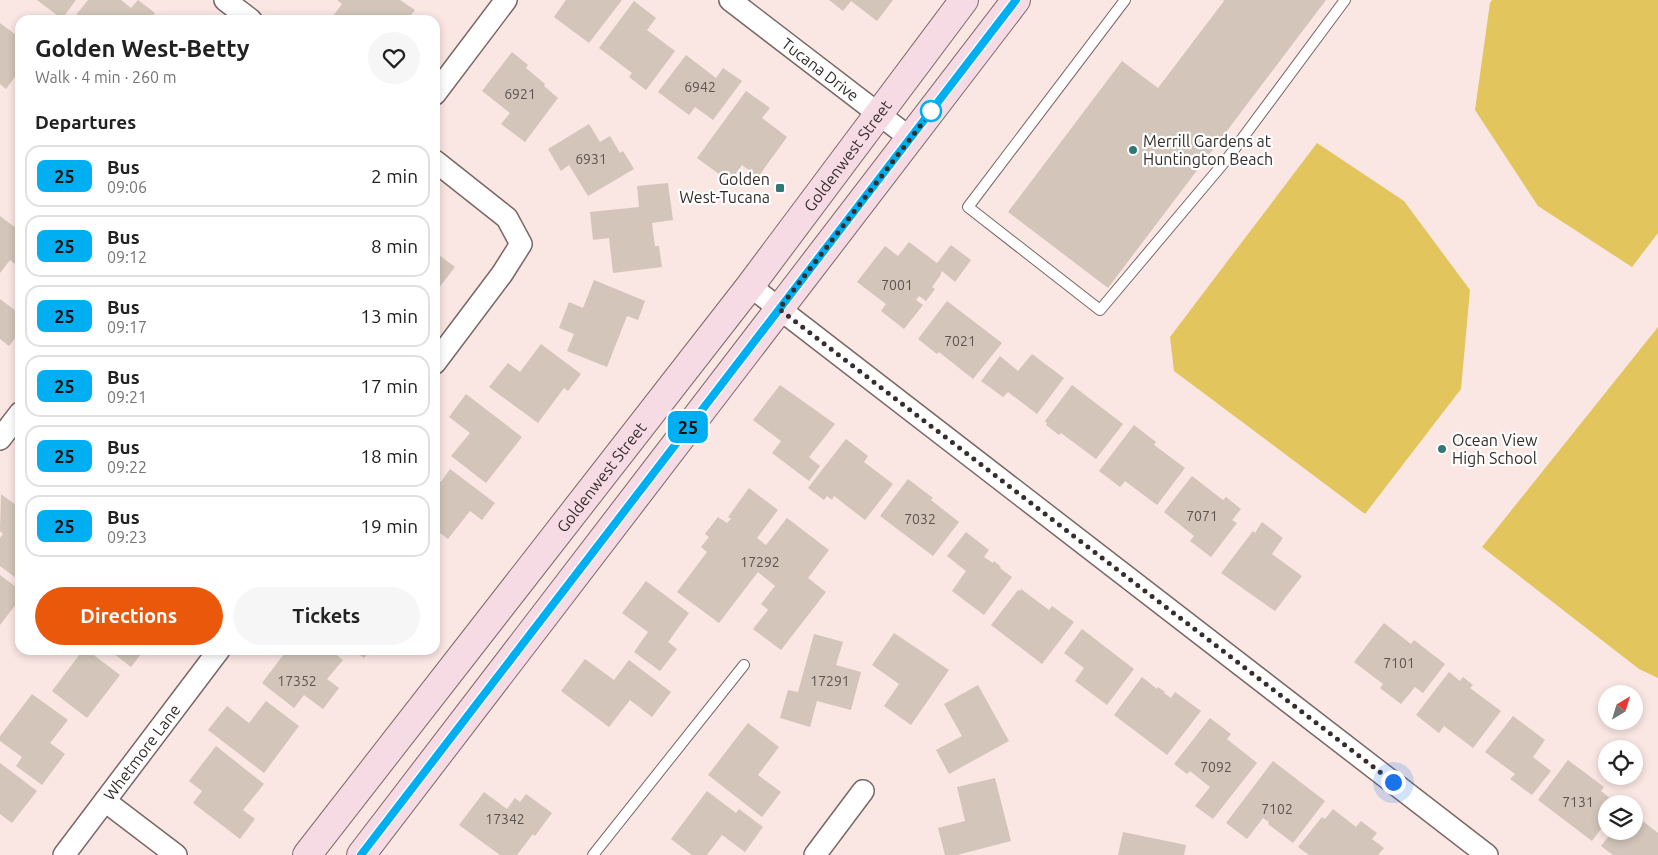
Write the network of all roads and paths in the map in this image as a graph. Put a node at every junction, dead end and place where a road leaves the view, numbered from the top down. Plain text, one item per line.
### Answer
1 (225, 0) edge
2 (506, 0) edge
3 (730, 0) edge
4 (964, 0) edge
5 (1016, 0) edge
6 (1125, 0) edge
7 (1345, 0) edge
8 (244, 15) edge
9 (440, 87) edge
10 (879, 113) junction
11 (910, 138) junction
12 (440, 165) edge
13 (750, 286) junction
14 (779, 309) junction
15 (440, 356) edge
16 (15, 420) edge
17 (0, 439) edge
18 (215, 655) edge
19 (744, 665) dead end
20 (863, 791) dead end
21 (105, 801) junction
22 (64, 855) edge
23 (176, 855) edge
24 (307, 855) edge
25 (361, 855) edge
26 (593, 855) edge
27 (815, 855) edge
28 (1487, 855) edge

1 - 8 street
2 - 9 street
3 - 10 street, Tucana Drive
4 - 10 main road, Goldenwest Street
5 - 11 main road
6 - 7 lane
10 - 11 street, Tucana Drive
10 - 13 main road, Goldenwest Street
11 - 14 main road
12 - 15 street
13 - 14 street
13 - 24 main road, Goldenwest Street
14 - 25 main road
14 - 28 street
16 - 17 street
18 - 21 street, Whetmore Lane
19 - 26 lane
20 - 27 street
21 - 22 street, Whetmore Lane
21 - 23 street

